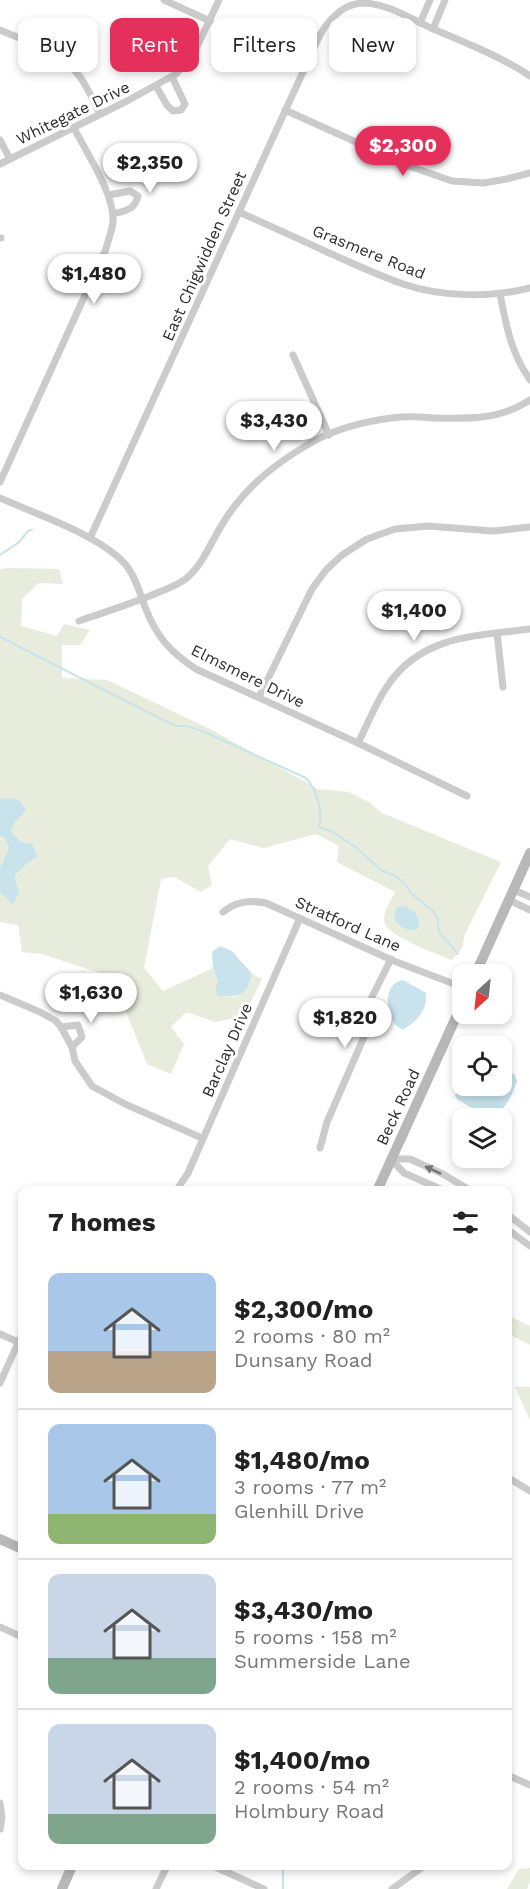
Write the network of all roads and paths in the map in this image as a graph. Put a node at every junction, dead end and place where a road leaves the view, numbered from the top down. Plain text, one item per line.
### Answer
1 (164, 0) edge
2 (219, 0) edge
3 (430, 0) edge
4 (445, 0) edge
5 (210, 21) junction
6 (420, 23) junction
7 (433, 29) junction
8 (0, 30) edge
9 (530, 76) edge
10 (172, 77) junction
11 (156, 86) junction
12 (285, 110) junction
13 (100, 114) junction
14 (74, 128) junction
15 (0, 140) edge
16 (10, 159) junction
17 (0, 164) edge
18 (530, 173) edge
19 (109, 195) junction
20 (239, 212) junction
21 (113, 214) junction
22 (530, 288) edge
23 (500, 294) junction
24 (293, 355) dead end
25 (530, 380) edge
26 (530, 400) edge
27 (329, 435) junction
28 (0, 482) edge
29 (0, 498) edge
30 (530, 527) edge
31 (90, 538) junction
32 (142, 599) junction
33 (79, 621) dead end
34 (530, 629) edge
35 (497, 633) junction
36 (503, 687) dead end
37 (259, 697) junction
38 (358, 743) junction
39 (467, 796) dead end
40 (530, 853) edge
41 (511, 895) junction
42 (530, 897) edge
43 (530, 910) edge
44 (223, 912) dead end
45 (300, 918) junction
46 (391, 959) junction
47 (480, 964) edge
48 (452, 983) edge
49 (0, 995) edge
50 (453, 1024) edge
51 (61, 1027) junction
52 (72, 1047) junction
53 (202, 1138) junction
54 (320, 1148) dead end
55 (391, 1159) junction
56 (179, 1186) edge
57 (379, 1186) edge
58 (434, 1186) edge
59 (463, 1186) edge
60 (512, 1218) edge
61 (530, 1232) edge
62 (512, 1233) edge
63 (530, 1246) edge
64 (0, 1334) edge
65 (18, 1342) joint
66 (0, 1383) edge
67 (512, 1480) edge
68 (530, 1491) edge
69 (0, 1539) edge
70 (18, 1547) edge
71 (0, 1627) edge
72 (18, 1635) edge
73 (512, 1777) edge
74 (530, 1785) edge
75 (0, 1803) edge
76 (0, 1829) edge
77 (70, 1870) edge
78 (165, 1870) edge
79 (222, 1870) edge
80 (418, 1870) edge
81 (62, 1889) edge
82 (156, 1889) edge
83 (264, 1889) edge
84 (392, 1889) edge

1 - 5 street
2 - 5 street, Whitegate Drive
3 - 6 street
4 - 7 street
5 - 10 street, Whitegate Drive
6 - 7 street
6 - 12 street, East Chigwidden Street
7 - 9 street
8 - 13 street
10 - 11 street, Whitegate Drive
10 - 11 street
11 - 13 street, Whitegate Drive
12 - 18 street
12 - 20 street, East Chigwidden Street
13 - 14 street, Whitegate Drive
14 - 16 street, Whitegate Drive
14 - 19 street
15 - 16 street
16 - 17 street, Whitegate Drive
19 - 21 street
19 - 21 street
20 - 23 street, Grasmere Road
20 - 31 street, East Chigwidden Street
21 - 28 street
22 - 23 street, Grasmere Road
23 - 25 street
24 - 27 street
26 - 27 street
27 - 32 street
29 - 31 street, Elmsmere Drive
30 - 37 street
31 - 32 street, Elmsmere Drive
32 - 33 street
32 - 37 street, Elmsmere Drive
34 - 35 street
35 - 36 street
35 - 38 street
37 - 38 street, Elmsmere Drive
38 - 39 street, Elmsmere Drive
40 - 41 main road
41 - 42 street
41 - 43 street
41 - 47 main road
44 - 45 street, Stratford Lane
45 - 46 street, Stratford Lane
45 - 53 street, Barclay Drive
46 - 48 street, Stratford Lane
46 - 54 street
49 - 51 street
50 - 55 main road, Beck Road
51 - 52 street
51 - 52 street
52 - 53 street
53 - 56 street, Barclay Drive
55 - 57 main road, Beck Road
55 - 58 street
59 -> 55 street
60 - 61 street
62 - 63 street
64 - 65 street
65 - 66 street
67 - 68 street
69 - 70 main road
71 - 72 street
73 - 74 street
75 - 76 street
77 - 81 main road
78 - 82 street
79 - 83 street
80 - 84 street

